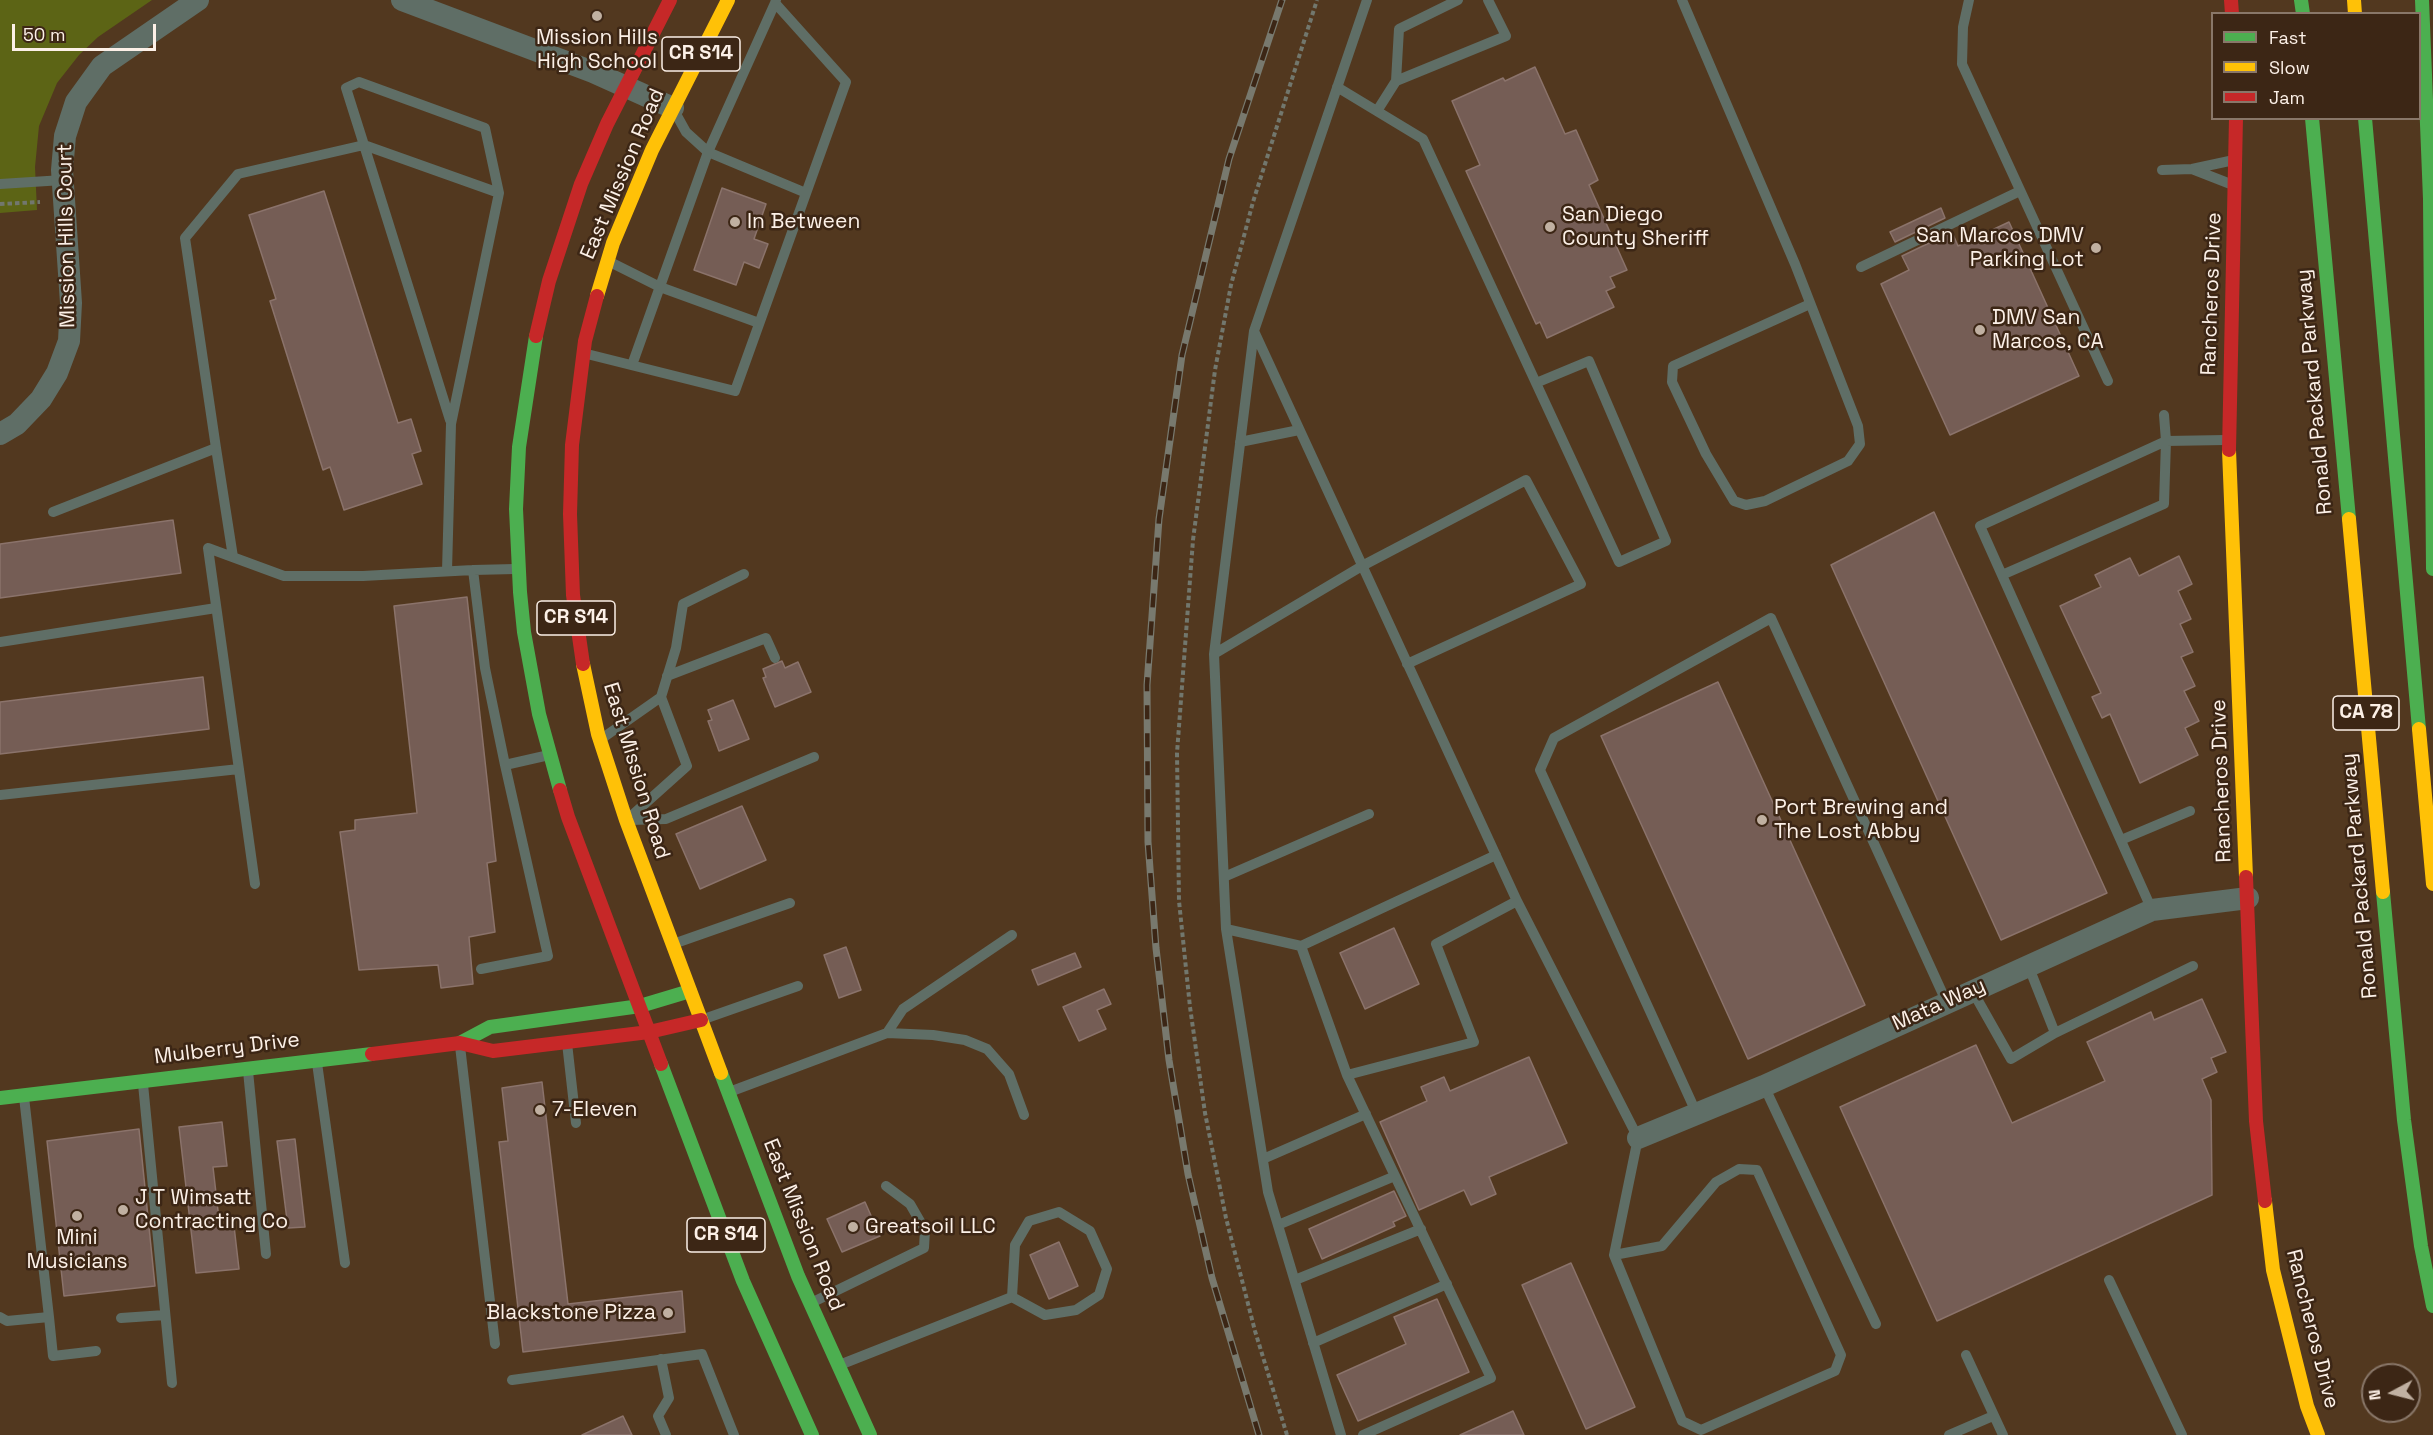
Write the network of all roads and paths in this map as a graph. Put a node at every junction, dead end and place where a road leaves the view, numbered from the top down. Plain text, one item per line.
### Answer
1 (198, 0) edge
2 (402, 0) edge
3 (670, 0) edge
4 (728, 0) edge
5 (1367, 0) edge
6 (1458, 0) edge
7 (1488, 0) edge
8 (1682, 0) edge
9 (1969, 0) edge
10 (2422, 0) edge
11 (775, 1) edge
12 (1396, 81) junction
13 (626, 86) junction
14 (1337, 87) junction
15 (673, 108) junction
16 (1377, 111) junction
17 (2236, 120) edge
18 (2312, 120) edge
19 (2365, 120) edge
20 (364, 145) junction
21 (708, 152) junction
22 (2237, 159) junction
23 (2192, 169) junction
24 (2162, 170) dead end
25 (63, 180) junction
26 (0, 184) edge
27 (2236, 186) junction
28 (2020, 191) junction
29 (499, 193) junction
30 (806, 193) junction
31 (40, 202) dead end
32 (0, 204) edge
33 (607, 260) junction
34 (1861, 267) dead end
35 (660, 287) junction
36 (1810, 304) junction
37 (759, 323) junction
38 (1254, 331) junction
39 (584, 353) junction
40 (632, 365) junction
41 (2108, 381) dead end
42 (1536, 383) junction
43 (2164, 415) dead end
44 (451, 424) junction
45 (1299, 430) junction
46 (0, 434) edge
47 (2229, 440) junction
48 (2166, 441) junction
49 (1240, 442) junction
50 (216, 448) junction
51 (53, 513) dead end
52 (234, 558) junction
53 (1362, 566) junction
54 (519, 569) junction
55 (2433, 569) edge
56 (473, 570) junction
57 (447, 571) junction
58 (744, 574) dead end
59 (2002, 575) junction
60 (216, 608) junction
61 (0, 642) edge
62 (1214, 654) junction
63 (775, 658) dead end
64 (1407, 664) junction
65 (667, 676) junction
66 (2429, 691) dead end
67 (661, 697) junction
68 (600, 740) junction
69 (549, 755) junction
70 (814, 757) dead end
71 (2422, 762) junction
72 (505, 765) junction
73 (238, 769) junction
74 (0, 795) edge
75 (2190, 811) dead end
76 (1369, 814) dead end
77 (626, 820) junction
78 (2121, 840) junction
79 (1496, 855) junction
80 (1224, 877) junction
81 (255, 884) dead end
82 (2433, 884) edge
83 (2248, 898) junction
84 (1516, 901) junction
85 (790, 903) dead end
86 (2152, 910) junction
87 (1226, 929) junction
88 (1012, 935) dead end
89 (673, 944) junction
90 (1301, 946) junction
91 (2028, 965) junction
92 (2193, 966) dead end
93 (482, 969) dead end
94 (798, 986) dead end
95 (1972, 990) junction
96 (690, 991) junction
97 (1946, 1001) junction
98 (640, 1006) junction
99 (701, 1020) junction
100 (649, 1032) junction
101 (887, 1033) junction
102 (2055, 1033) junction
103 (567, 1041) junction
104 (460, 1043) junction
105 (317, 1060) junction
106 (247, 1068) junction
107 (1347, 1075) junction
108 (143, 1080) junction
109 (1764, 1086) junction
110 (728, 1092) junction
111 (23, 1095) junction
112 (0, 1098) edge
113 (1696, 1112) junction
114 (1366, 1114) junction
115 (1024, 1115) dead end
116 (576, 1123) dead end
117 (1638, 1138) junction
118 (1263, 1159) junction
119 (1395, 1176) junction
120 (886, 1186) dead end
121 (1278, 1225) junction
122 (1421, 1229) junction
123 (266, 1254) dead end
124 (1614, 1255) junction
125 (345, 1263) dead end
126 (1294, 1280) junction
127 (2109, 1280) dead end
128 (1447, 1284) junction
129 (1012, 1297) junction
130 (810, 1303) junction
131 (2433, 1306) edge
132 (165, 1315) junction
133 (0, 1317) edge
134 (50, 1317) junction
135 (121, 1318) dead end
136 (1875, 1324) dead end
137 (1313, 1342) junction
138 (495, 1344) dead end
139 (96, 1351) dead end
140 (1966, 1355) dead end
141 (661, 1359) junction
142 (839, 1366) junction
143 (512, 1380) dead end
144 (172, 1383) dead end
145 (1993, 1416) junction
146 (666, 1435) edge
147 (734, 1435) edge
148 (812, 1435) edge
149 (870, 1435) edge
150 (1341, 1435) edge
151 (1363, 1435) edge
152 (1949, 1435) edge
153 (2003, 1435) edge
154 (2182, 1435) edge
155 (2319, 1435) edge

1 - 25 street, Mission Hills Court
2 - 13 street
3 - 13 main road, East Mission Road / CR S14
4 - 15 main road, East Mission Road / CR S14
5 - 14 lane
6 - 12 lane
7 - 12 lane
8 - 36 lane
9 - 28 lane
10 - 55 main road
11 - 21 lane
11 - 30 lane
12 - 16 lane
13 - 15 street
13 - 54 main road, East Mission Road / CR S14
14 - 16 lane
14 - 38 lane
15 - 21 lane
15 - 33 main road, East Mission Road / CR S14
16 - 42 lane
17 - 22 main road, Rancheros Drive
18 - 131 main road, Ronald Packard Parkway / CA 78
19 - 71 main road, CA 78
20 - 29 lane
20 - 29 lane
20 - 44 lane
20 - 50 lane
21 - 30 lane
21 - 35 lane
22 - 23 lane
22 - 27 main road, Rancheros Drive
23 - 24 lane
23 - 27 lane
25 - 26 lane
25 - 46 street, Mission Hills Court
27 - 47 main road, Rancheros Drive
28 - 34 lane
28 - 41 lane
29 - 44 lane
30 - 37 lane
31 - 32 path
33 - 35 lane
33 - 39 main road, East Mission Road / CR S14
35 - 37 lane
35 - 40 lane
36 - 36 lane
37 - 40 lane
38 - 45 lane
38 - 49 lane
39 - 40 lane
39 - 68 main road, East Mission Road / CR S14
42 - 42 lane
43 - 48 lane
44 - 57 lane
45 - 49 lane
45 - 53 lane
47 - 48 lane
47 - 83 main road, Rancheros Drive
48 - 59 lane
48 - 59 lane
49 - 62 lane
50 - 51 lane
50 - 52 lane
52 - 57 lane
52 - 60 lane
53 - 62 lane
53 - 64 lane
53 - 64 lane
54 - 56 lane
54 - 69 main road, East Mission Road / CR S14
56 - 57 lane
56 - 72 lane
58 - 65 lane
59 - 78 lane
60 - 61 lane
60 - 73 lane
62 - 80 lane
63 - 65 lane
64 - 79 lane
65 - 67 lane
66 - 71 main road
67 - 68 lane
67 - 77 lane
68 - 77 main road, East Mission Road / CR S14
69 - 72 lane
69 - 98 main road, East Mission Road / CR S14
70 - 77 lane
71 - 82 main road, CA 78
72 - 93 lane
73 - 74 lane
73 - 81 lane
75 - 78 lane
76 - 80 lane
77 - 89 main road, East Mission Road / CR S14
78 - 86 lane
79 - 84 lane
79 - 90 lane
80 - 87 lane
83 - 86 street, Mata Way
83 - 155 main road, Rancheros Drive
84 - 107 lane
84 - 117 lane
85 - 89 lane
86 - 91 street, Mata Way
87 - 90 lane
87 - 118 lane
88 - 101 lane
89 - 96 main road, East Mission Road / CR S14
90 - 107 lane
91 - 95 street, Mata Way
91 - 102 lane
92 - 102 lane
94 - 99 lane
95 - 97 street, Mata Way
95 - 102 lane
96 - 98 main road, Mulberry Drive
96 - 99 main road, East Mission Road / CR S14
97 - 109 street, Mata Way
97 - 113 lane
98 - 100 main road, East Mission Road / CR S14
98 - 104 main road, Mulberry Drive
99 - 100 main road, Mulberry Drive
99 - 110 main road, East Mission Road / CR S14
100 - 103 main road, Mulberry Drive
100 - 148 main road, East Mission Road / CR S14
101 - 110 lane
101 - 115 lane
103 - 104 main road, Mulberry Drive
103 - 116 lane
104 - 105 main road, Mulberry Drive
104 - 138 lane
105 - 106 main road, Mulberry Drive
105 - 125 lane
106 - 108 main road, Mulberry Drive
106 - 123 lane
107 - 114 lane
108 - 111 main road, Mulberry Drive
108 - 132 lane
109 - 113 street, Mata Way
109 - 136 lane
110 - 130 main road, East Mission Road / CR S14
111 - 112 main road, Mulberry Drive
111 - 134 lane
113 - 117 street, Mata Way
114 - 118 lane
114 - 119 lane
117 - 124 lane
118 - 121 lane
119 - 121 lane
119 - 122 lane
120 - 130 lane
121 - 126 lane
122 - 126 lane
122 - 128 lane
124 - 124 lane
126 - 137 lane
127 - 154 lane
128 - 137 lane
128 - 151 lane
129 - 129 lane
129 - 142 lane
130 - 142 main road, East Mission Road / CR S14
132 - 135 lane
132 - 144 lane
133 - 134 lane
134 - 139 lane
137 - 150 lane
140 - 145 lane
141 - 143 lane
141 - 146 lane
141 - 147 lane
142 - 149 main road, East Mission Road / CR S14
145 - 152 lane
145 - 153 lane

